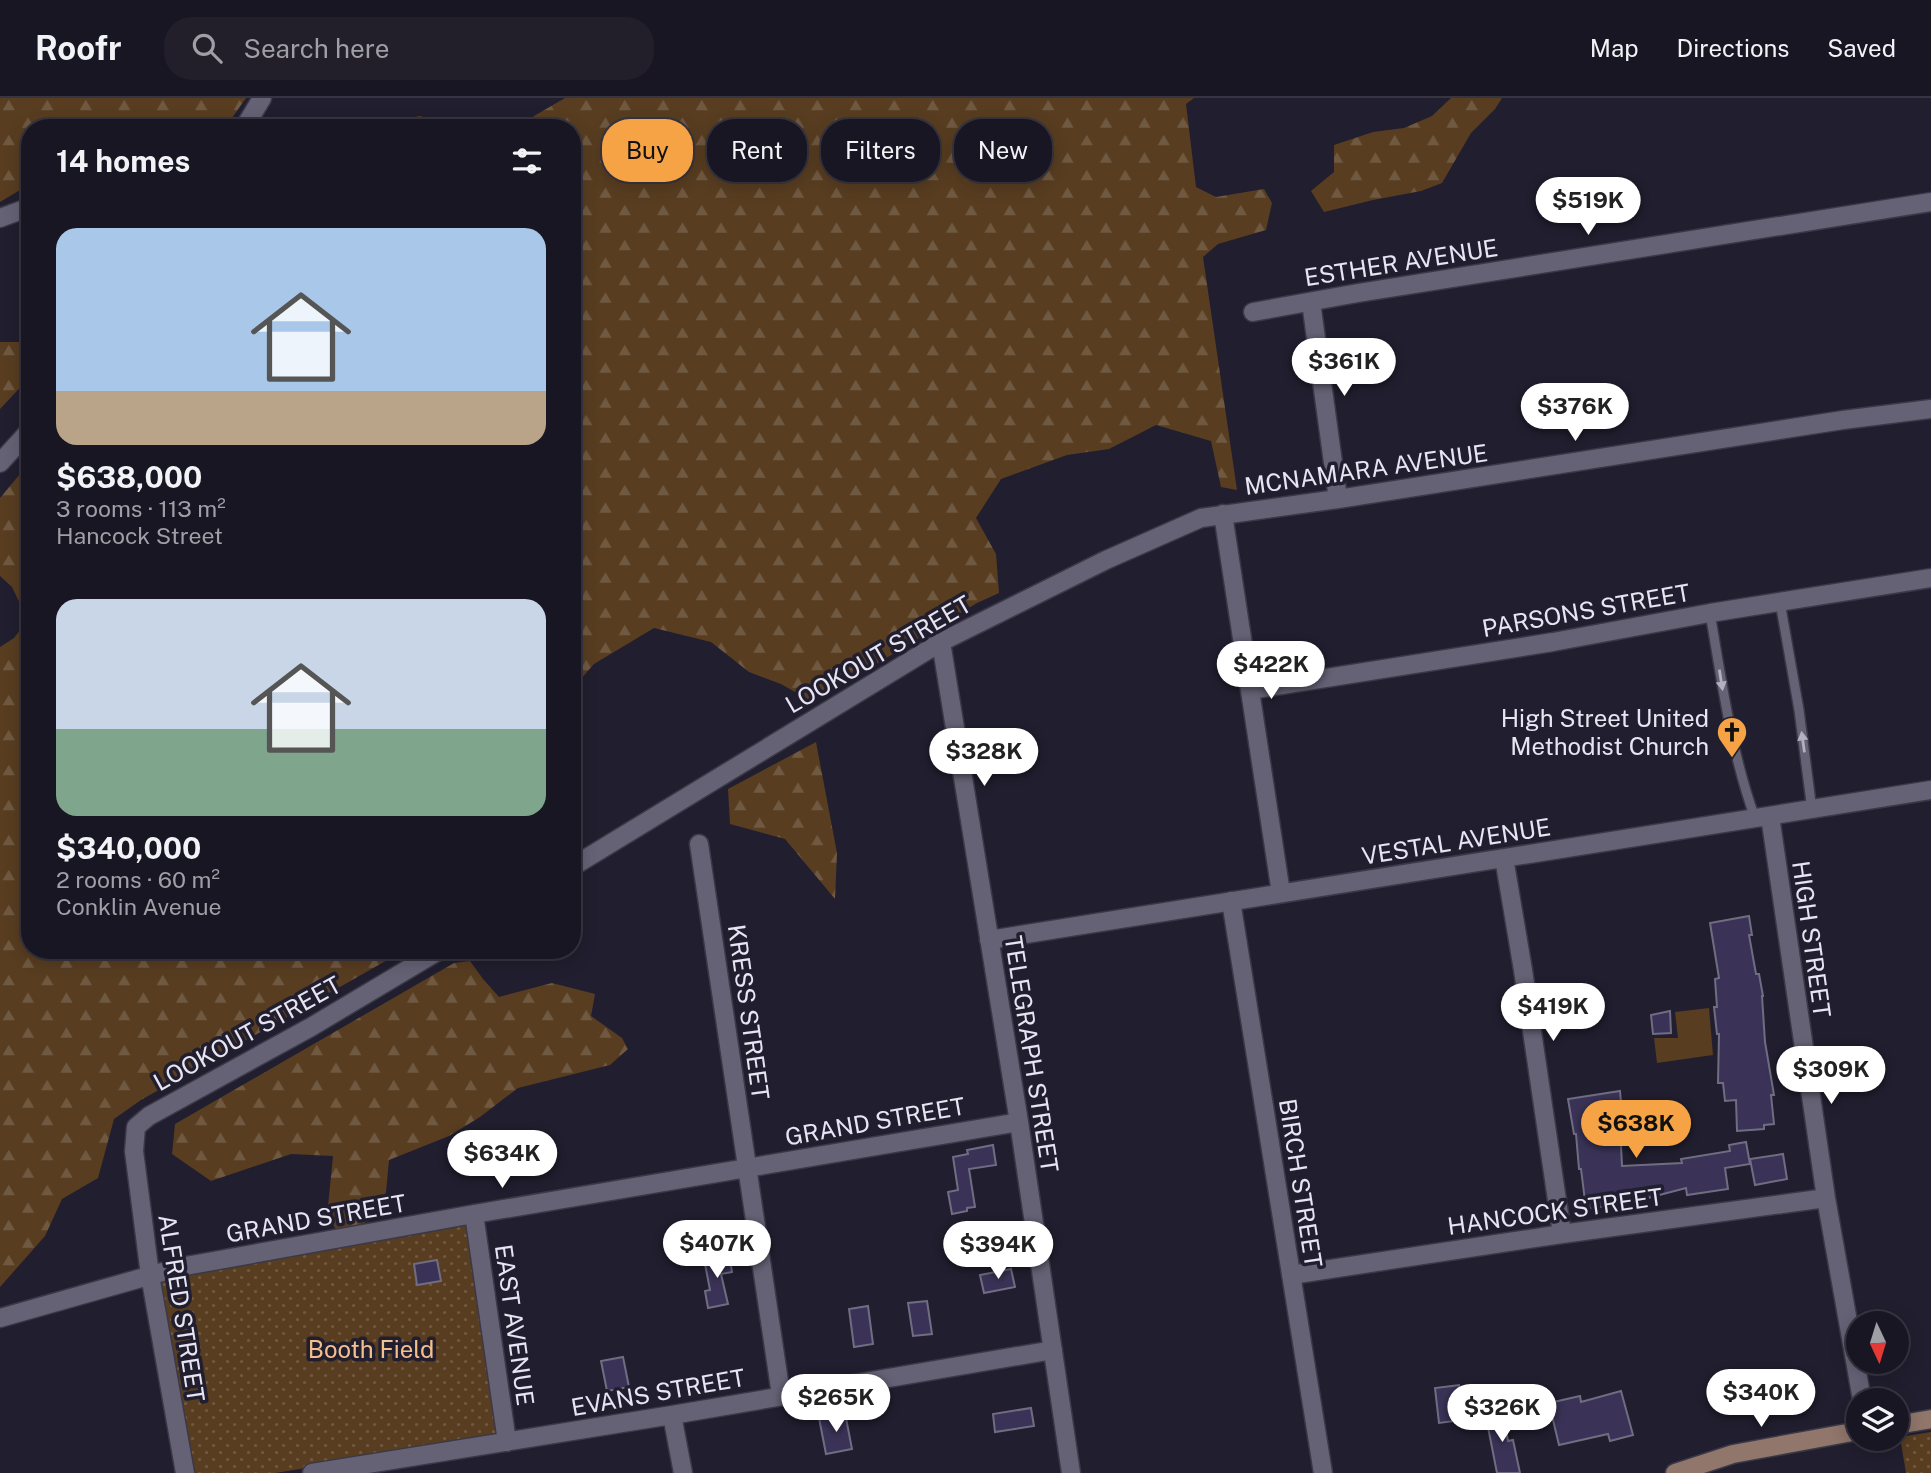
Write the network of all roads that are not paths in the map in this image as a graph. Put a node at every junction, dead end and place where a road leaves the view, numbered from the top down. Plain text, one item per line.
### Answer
1 (262, 98) edge
2 (249, 119) edge
3 (1931, 202) edge
4 (21, 211) edge
5 (0, 218) edge
6 (1311, 302) junction
7 (1253, 312) dead end
8 (1931, 410) edge
9 (21, 439) edge
10 (0, 463) edge
11 (1338, 499) junction
12 (1223, 514) junction
13 (1931, 578) edge
14 (1780, 602) junction
15 (1710, 613) junction
16 (941, 642) junction
17 (1250, 690) junction
18 (1931, 790) edge
19 (1812, 810) junction
20 (1763, 817) junction
21 (699, 844) dead end
22 (1504, 858) junction
23 (581, 861) edge
24 (1281, 893) junction
25 (1231, 901) junction
26 (989, 940) junction
27 (425, 959) edge
28 (1018, 1122) junction
29 (134, 1151) joint
30 (747, 1168) junction
31 (1826, 1198) junction
32 (474, 1214) junction
33 (1562, 1234) junction
34 (150, 1275) junction
35 (1291, 1275) junction
36 (0, 1318) edge
37 (1053, 1350) junction
38 (1860, 1388) edge
39 (782, 1395) junction
40 (672, 1415) junction
41 (1931, 1419) edge
42 (1909, 1423) edge
43 (1846, 1433) edge
44 (507, 1442) junction
45 (185, 1473) edge
46 (312, 1473) edge
47 (683, 1473) edge
48 (1071, 1473) edge
49 (1323, 1473) edge
50 (1675, 1473) edge

1 - 2 street
3 - 6 street, ESTHER AVENUE
4 - 5 street
6 - 7 street, ESTHER AVENUE
6 - 11 street
8 - 11 street, MCNAMARA AVENUE
9 - 10 street
11 - 12 street, MCNAMARA AVENUE
12 - 16 street, LOOKOUT STREET
12 - 17 street
13 - 14 street, PARSONS STREET
14 - 15 street, PARSONS STREET
19 -> 14 lane
15 - 17 street, PARSONS STREET
15 -> 20 lane
16 - 23 street, LOOKOUT STREET
16 - 26 street, TELEGRAPH STREET
17 - 24 street
18 - 19 street, VESTAL AVENUE
19 - 20 street, VESTAL AVENUE
20 - 22 street, VESTAL AVENUE
20 - 31 street, HIGH STREET
21 - 30 street, KRESS STREET
22 - 24 street, VESTAL AVENUE
22 - 33 street
24 - 25 street, VESTAL AVENUE
25 - 26 street, VESTAL AVENUE
25 - 35 street, BIRCH STREET
26 - 28 street, TELEGRAPH STREET
27 - 29 street, LOOKOUT STREET
28 - 30 street, GRAND STREET
28 - 37 street, TELEGRAPH STREET
29 - 34 street, ALFRED STREET
30 - 32 street, GRAND STREET
30 - 39 street, KRESS STREET
31 - 33 street, HANCOCK STREET
31 - 38 street, HIGH STREET
32 - 34 street, GRAND STREET
32 - 44 street, EAST AVENUE
33 - 35 street, HANCOCK STREET
34 - 36 street, GRAND STREET
34 - 45 street, ALFRED STREET
35 - 49 street, BIRCH STREET
37 - 39 street, EVANS STREET
37 - 48 street, TELEGRAPH STREET
39 - 40 street, EVANS STREET
40 - 44 street, EVANS STREET
40 - 47 street
41 - 42 main road
43 - 50 main road
44 - 46 street, EVANS STREET

